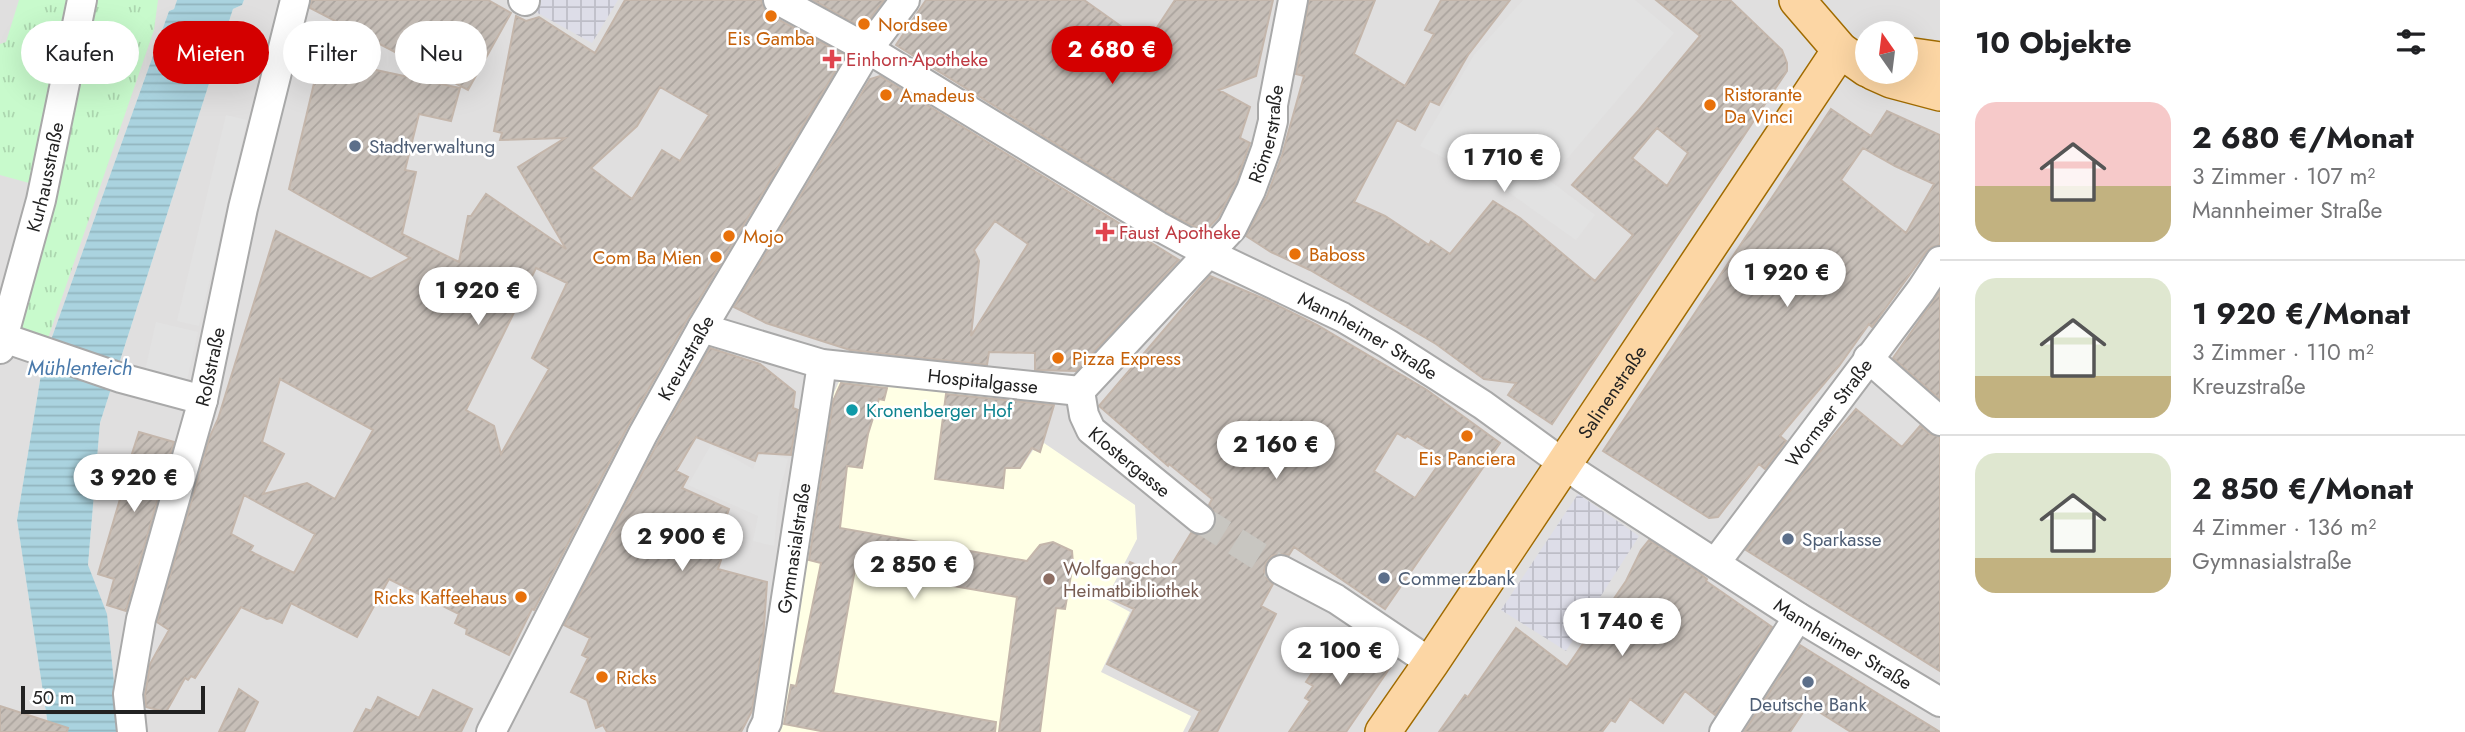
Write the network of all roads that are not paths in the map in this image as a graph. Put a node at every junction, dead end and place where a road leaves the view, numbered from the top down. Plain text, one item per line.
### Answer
1 (82, 0) edge
2 (295, 0) edge
3 (778, 0) edge
4 (905, 0) edge
5 (1293, 0) edge
6 (1805, 9) edge
7 (1855, 49) edge
8 (868, 50) junction
9 (1918, 56) edge
10 (1855, 60) edge
11 (1940, 61) edge
12 (1906, 84) edge
13 (1940, 93) edge
14 (1208, 253) junction
15 (1940, 261) edge
16 (702, 328) junction
17 (2, 344) edge
18 (1868, 358) junction
19 (822, 364) junction
20 (1080, 391) junction
21 (203, 400) junction
22 (1940, 421) edge
23 (1562, 464) junction
24 (1200, 519) tunnel mouth
25 (1716, 562) junction
26 (1281, 570) tunnel mouth
27 (1798, 617) junction
28 (1431, 663) junction
29 (1940, 702) edge
30 (1724, 731) edge
31 (132, 732) edge
32 (491, 732) edge
33 (762, 732) edge
34 (1382, 732) edge

1 - 17 street, Kurhausstraße
2 - 21 street, Roßstraße
3 - 8 street, Mannheimer Straße
4 - 8 street, Kreuzstraße
5 - 14 street, Römerstraße
6 - 7 main road
8 - 14 street, Mannheimer Straße
8 - 16 street, Kreuzstraße
9 - 11 main road
10 - 23 main road, Salinenstraße
12 - 13 main road
14 - 20 street
14 - 23 street, Mannheimer Straße
15 - 18 street, Wormser Straße
16 - 19 street, Hospitalgasse
16 - 32 street, Kreuzstraße
17 - 21 street
18 - 22 street
18 - 25 street, Wormser Straße
19 - 20 street, Hospitalgasse
19 - 33 street, Gymnasialstraße
20 - 24 street, Klostergasse
21 - 31 street, Roßstraße
23 - 25 street, Mannheimer Straße
23 - 28 main road, Salinenstraße
25 - 27 street, Mannheimer Straße
26 - 28 street
27 - 29 street, Mannheimer Straße
27 - 30 street
28 - 34 main road, Salinenstraße

